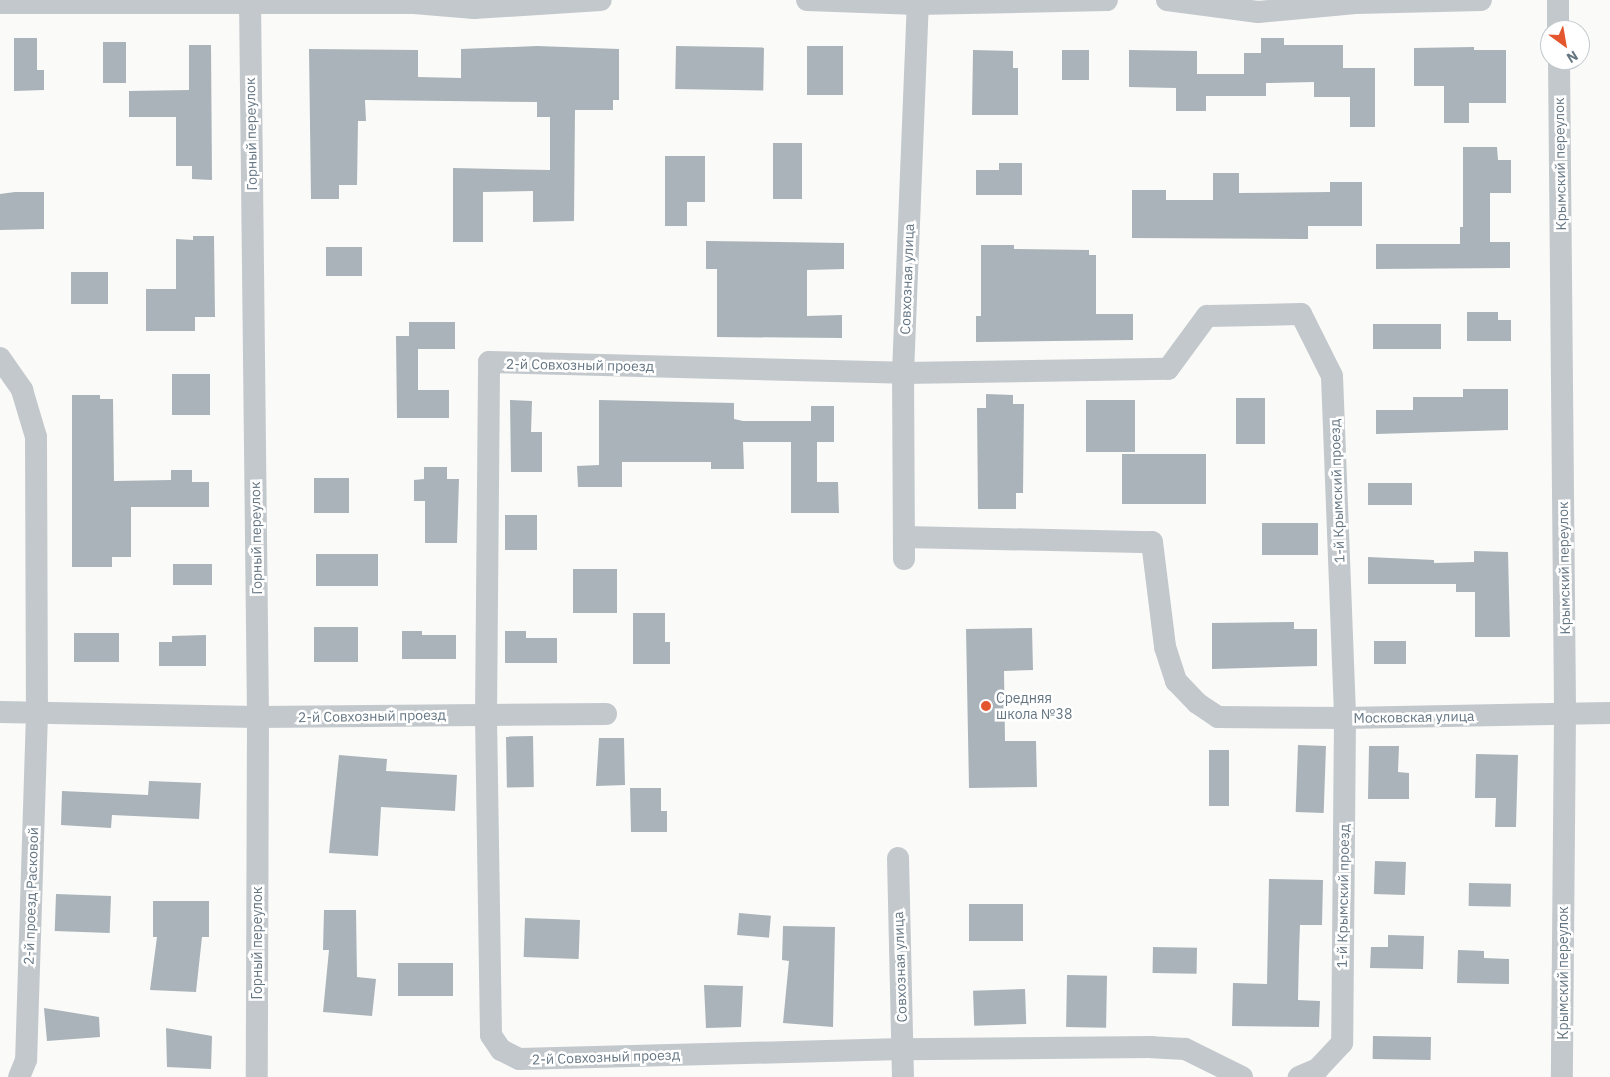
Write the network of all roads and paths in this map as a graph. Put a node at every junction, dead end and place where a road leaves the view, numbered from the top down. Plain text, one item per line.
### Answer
1 (601, 0) edge
2 (808, 0) edge
3 (1107, 0) edge
4 (1167, 0) edge
5 (1481, 0) edge
6 (1558, 0) edge
7 (250, 1) edge
8 (918, 2) edge
9 (0, 3) edge
10 (1558, 20) edge
11 (1558, 70) edge
12 (0, 358) edge
13 (904, 373) junction
14 (0, 712) edge
15 (37, 713) junction
16 (1610, 713) edge
17 (606, 714) dead end
18 (1565, 714) junction
19 (486, 715) junction
20 (258, 717) junction
21 (1218, 717) joint
22 (1345, 718) junction
23 (898, 858) dead end
24 (902, 1048) junction
25 (18, 1077) edge
26 (257, 1077) edge
27 (903, 1077) edge
28 (1242, 1077) edge
29 (1299, 1077) edge
30 (1562, 1077) edge

1 - 7 street
2 - 8 street
3 - 8 street
4 - 5 street
6 - 10 street
7 - 9 street
7 - 20 street, Горный переулок
8 - 13 street, Совхозная улица
11 - 18 street, Крымский переулок
12 - 15 street, 2-й проезд Расковой
13 - 19 street, 2-й Совхозный проезд
13 - 21 street, Совхозная улица
13 - 22 street, 1-й Крымский проезд
14 - 15 street
15 - 20 street
15 - 25 street, 2-й проезд Расковой
16 - 18 street, Московская улица
17 - 19 street, 2-й Совхозный проезд
18 - 22 street, Московская улица
18 - 30 street, Крымский переулок
19 - 20 street, 2-й Совхозный проезд
19 - 24 street, 2-й Совхозный проезд
20 - 26 street, Горный переулок
21 - 22 street, Московская улица
22 - 29 street, 1-й Крымский проезд
23 - 24 street, Совхозная улица
24 - 27 street, Совхозная улица
24 - 28 street

